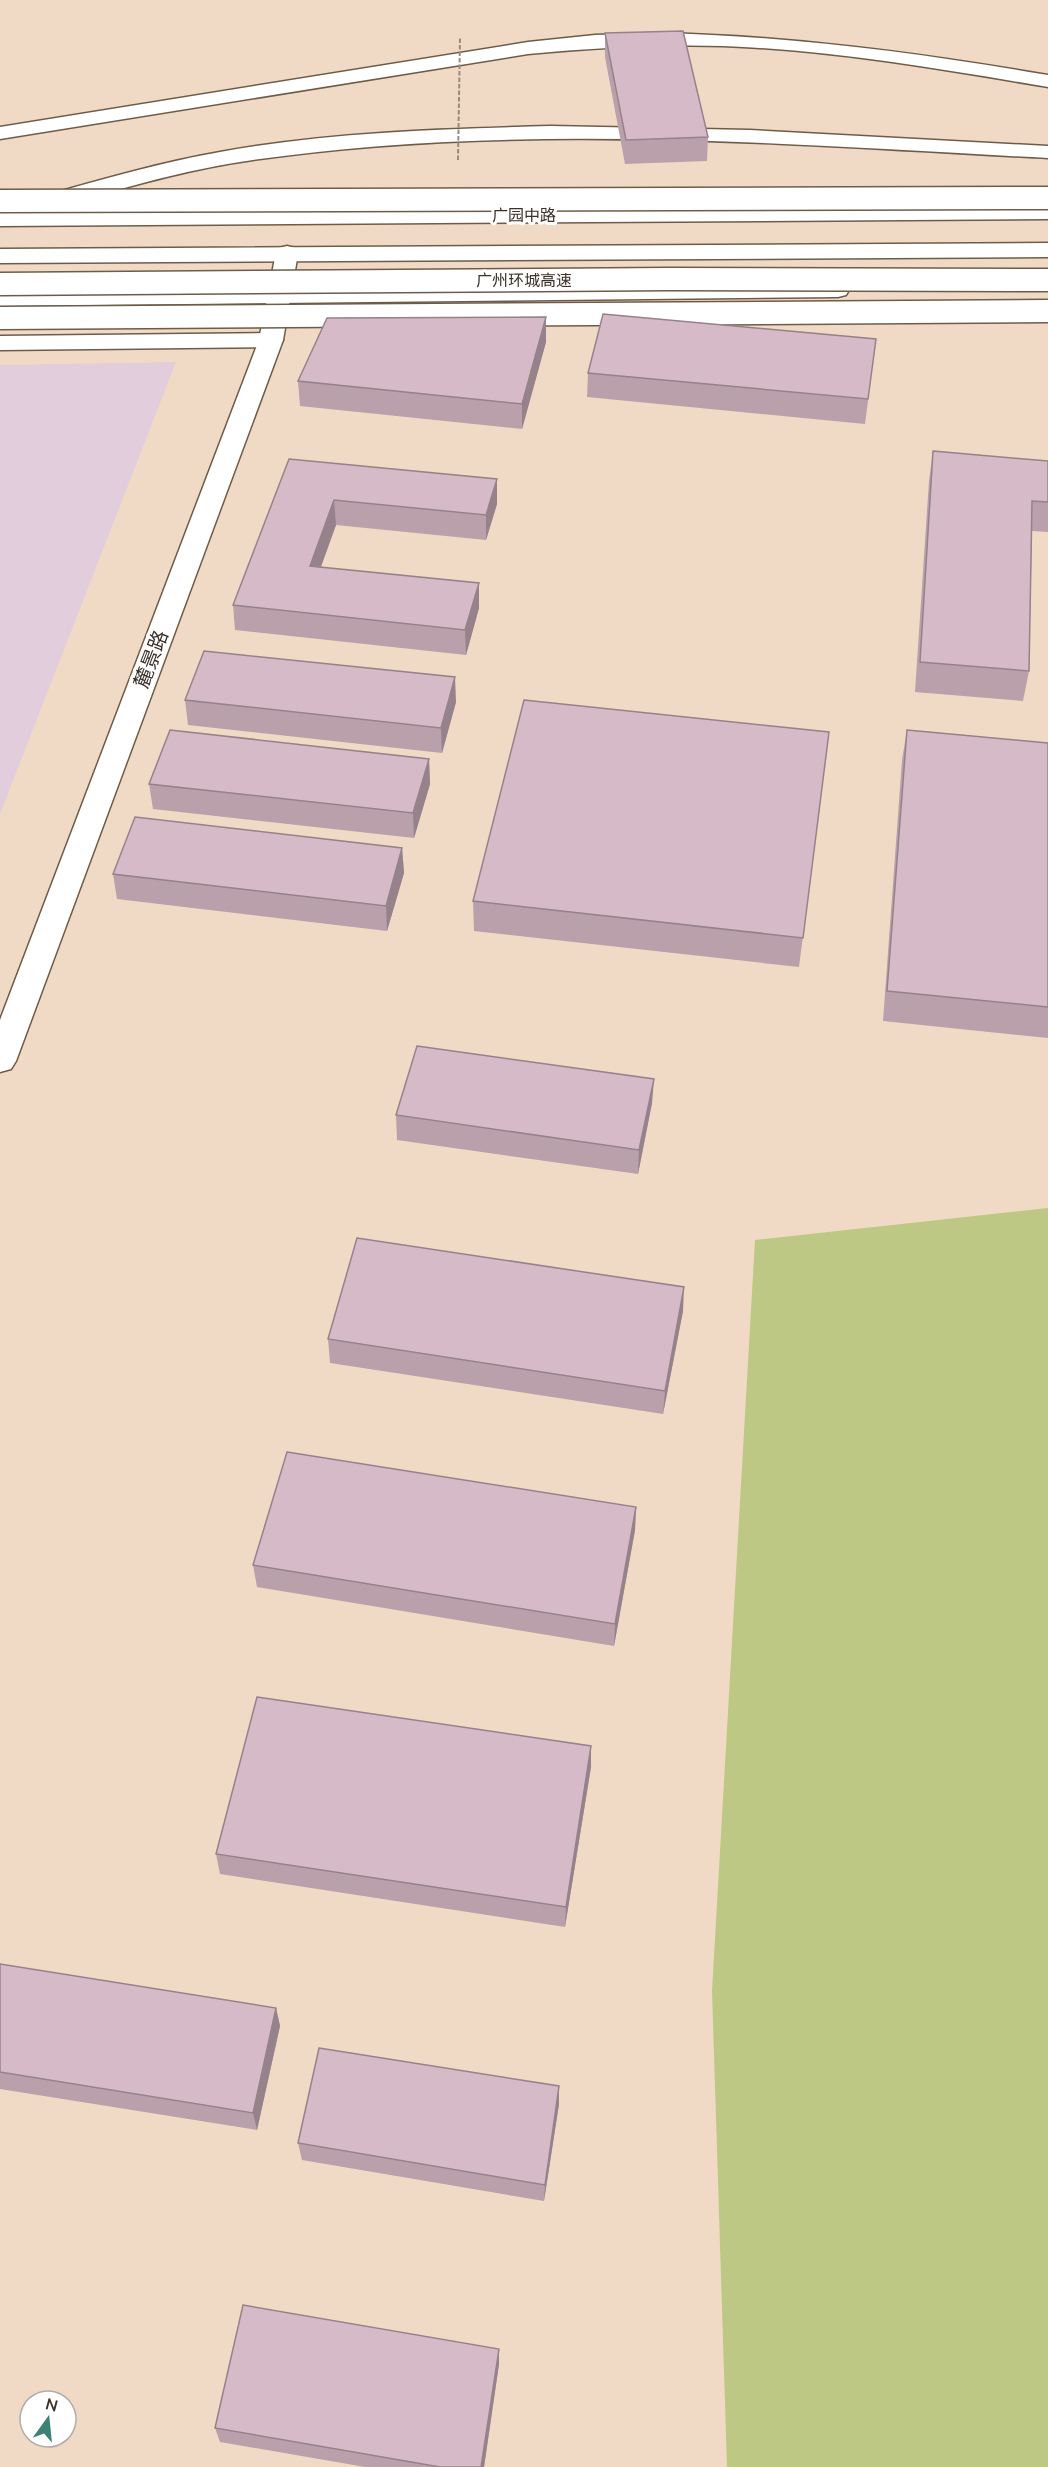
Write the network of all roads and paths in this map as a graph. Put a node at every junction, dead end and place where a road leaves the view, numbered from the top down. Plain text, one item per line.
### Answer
1 (1048, 81) edge
2 (0, 133) edge
3 (1048, 152) edge
4 (1048, 198) edge
5 (0, 201) edge
6 (1048, 212) edge
7 (0, 217) edge
8 (1048, 250) edge
9 (287, 253) junction
10 (0, 255) edge
11 (1048, 280) edge
12 (0, 284) edge
13 (1048, 290) edge
14 (281, 295) junction
15 (0, 299) edge
16 (1048, 311) edge
17 (0, 318) edge
18 (271, 340) junction
19 (0, 343) edge
20 (0, 1061) edge

1 - 2 main road
3 - 7 main road
4 - 5 main road, bridge
6 - 7 main road, 广园中路
8 - 9 main road, 广园中路
9 - 10 main road, 广园中路
9 - 14 main road, 麓景路
11 - 12 main road, 广州环城高速, bridge
13 - 14 main road
14 - 15 main road
14 - 18 main road, 麓景路
16 - 17 main road, bridge
18 - 19 main road
18 - 20 main road, 麓景路

